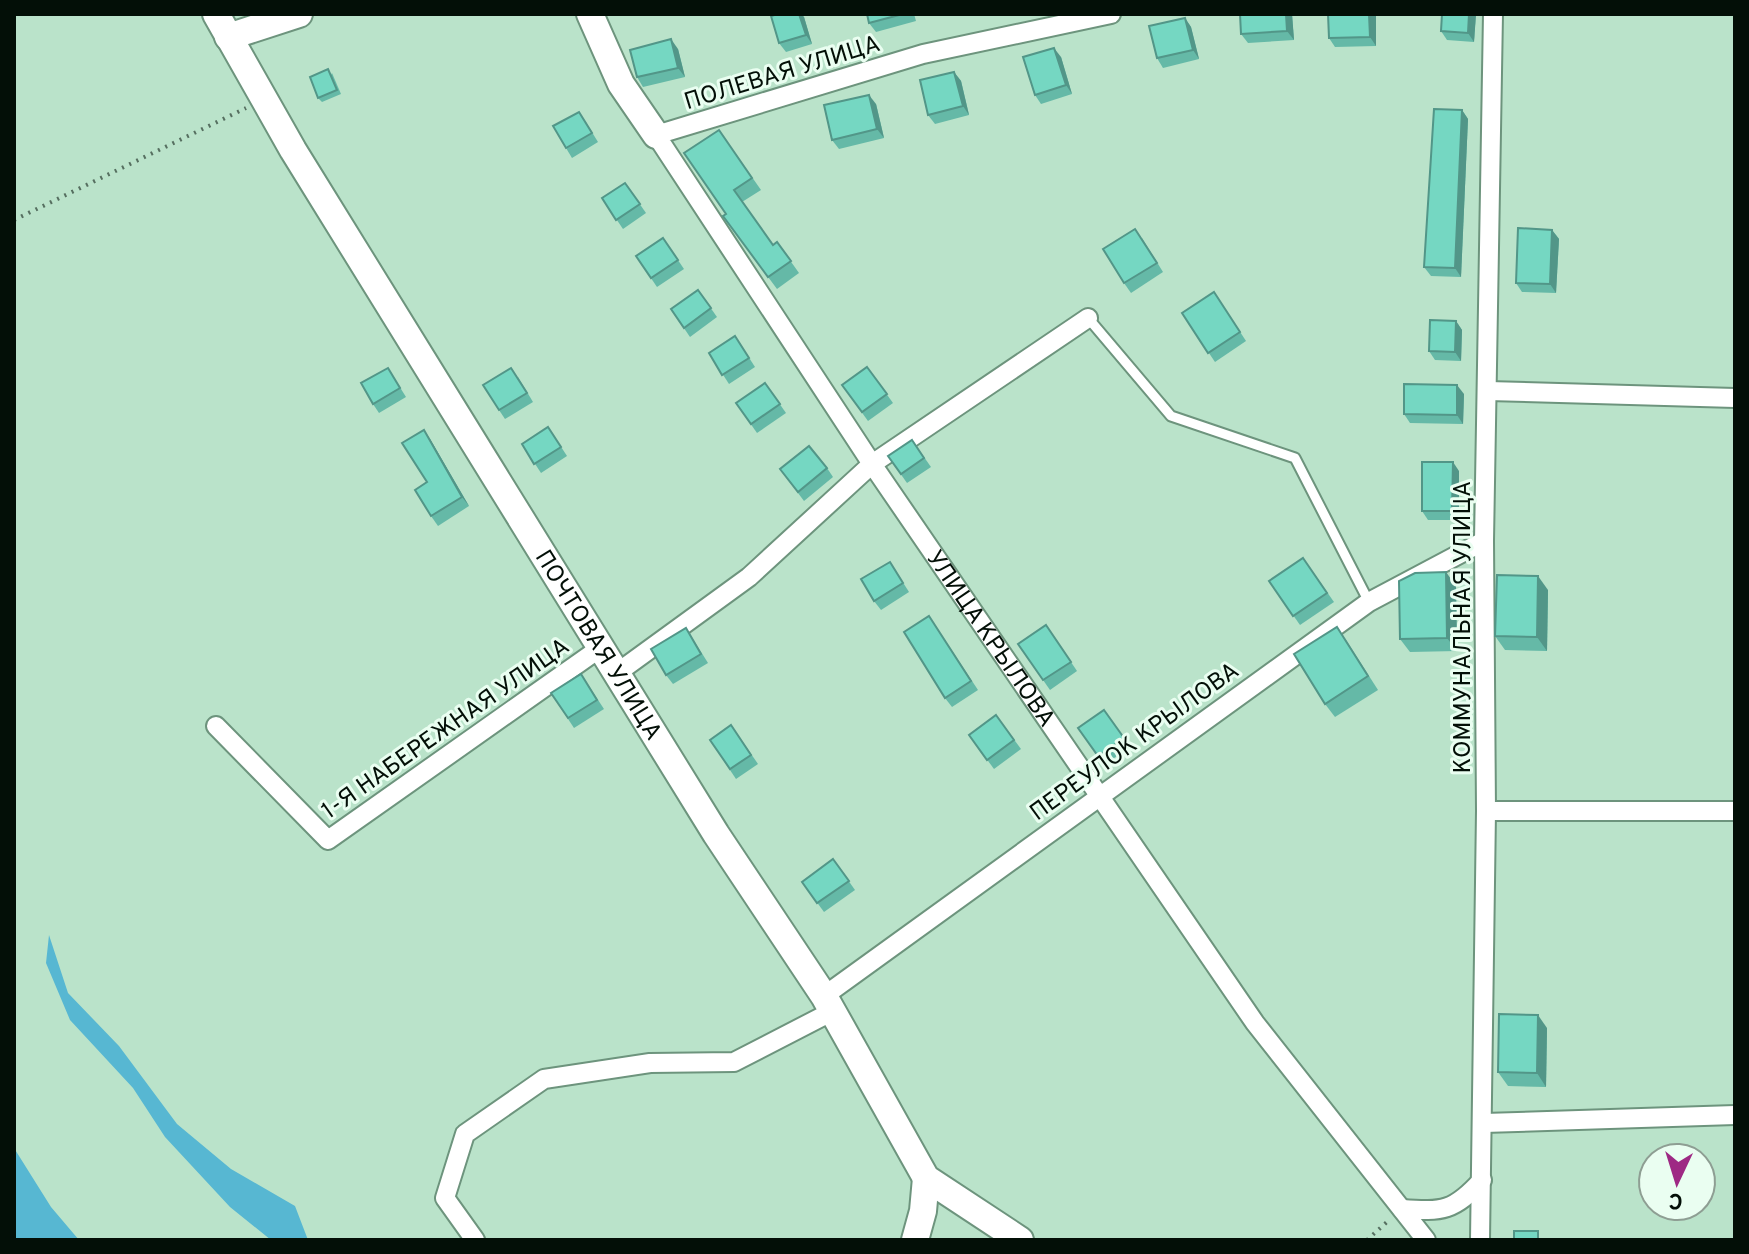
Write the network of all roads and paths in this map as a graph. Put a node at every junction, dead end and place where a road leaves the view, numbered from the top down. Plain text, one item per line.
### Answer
1 (299, 14) edge
2 (590, 14) edge
3 (1111, 14) edge
4 (1493, 14) edge
5 (222, 26) edge
6 (263, 98) junction
7 (656, 135) junction
8 (14, 220) edge
9 (1088, 318) joint
10 (1488, 391) junction
11 (1735, 398) edge
12 (872, 464) junction
13 (1484, 541) junction
14 (1369, 602) junction
15 (603, 646) junction
16 (617, 673) junction
17 (216, 726) dead end
18 (1099, 795) junction
19 (1486, 811) junction
20 (1735, 811) edge
21 (828, 1004) junction
22 (1735, 1115) edge
23 (1484, 1123) junction
24 (926, 1178) junction
25 (1482, 1180) junction
26 (1402, 1209) junction
27 (475, 1240) edge
28 (915, 1240) edge
29 (1020, 1240) edge
30 (1367, 1240) edge
31 (1426, 1240) edge
32 (1480, 1240) edge

1 - 5 main road
2 - 7 main road, УЛИЦА КРЫЛОВА
3 - 7 street, ПОЛЕВАЯ УЛИЦА
4 - 10 street, КОММУНАЛЬНАЯ УЛИЦА
5 - 6 main road, ПОЧТОВАЯ УЛИЦА
6 - 8 path
6 - 15 main road, ПОЧТОВАЯ УЛИЦА
7 - 12 street, УЛИЦА КРЫЛОВА
9 - 12 street
9 - 14 lane
10 - 11 street
10 - 13 street, КОММУНАЛЬНАЯ УЛИЦА
12 - 16 street
12 - 18 street, УЛИЦА КРЫЛОВА
13 - 14 street, ПЕРЕУЛОК КРЫЛОВА
13 - 19 street, КОММУНАЛЬНАЯ УЛИЦА
14 - 18 street, ПЕРЕУЛОК КРЫЛОВА
15 - 16 main road, ПОЧТОВАЯ УЛИЦА
15 - 17 street, 1-Я НАБЕРЕЖНАЯ УЛИЦА
16 - 21 main road, ПОЧТОВАЯ УЛИЦА
18 - 21 street, ПЕРЕУЛОК КРЫЛОВА
18 - 26 street, УЛИЦА КРЫЛОВА
19 - 20 street
19 - 23 street, КОММУНАЛЬНАЯ УЛИЦА
21 - 24 main road, ПОЧТОВАЯ УЛИЦА
21 - 27 street, ПЕРЕУЛОК КРЫЛОВА
22 - 23 street
23 - 25 street, КОММУНАЛЬНАЯ УЛИЦА
24 - 28 main road
24 - 29 main road, ПОЧТОВАЯ УЛИЦА
25 - 26 street
25 - 32 street, КОММУНАЛЬНАЯ УЛИЦА
26 - 30 path
26 - 31 street, УЛИЦА КРЫЛОВА

